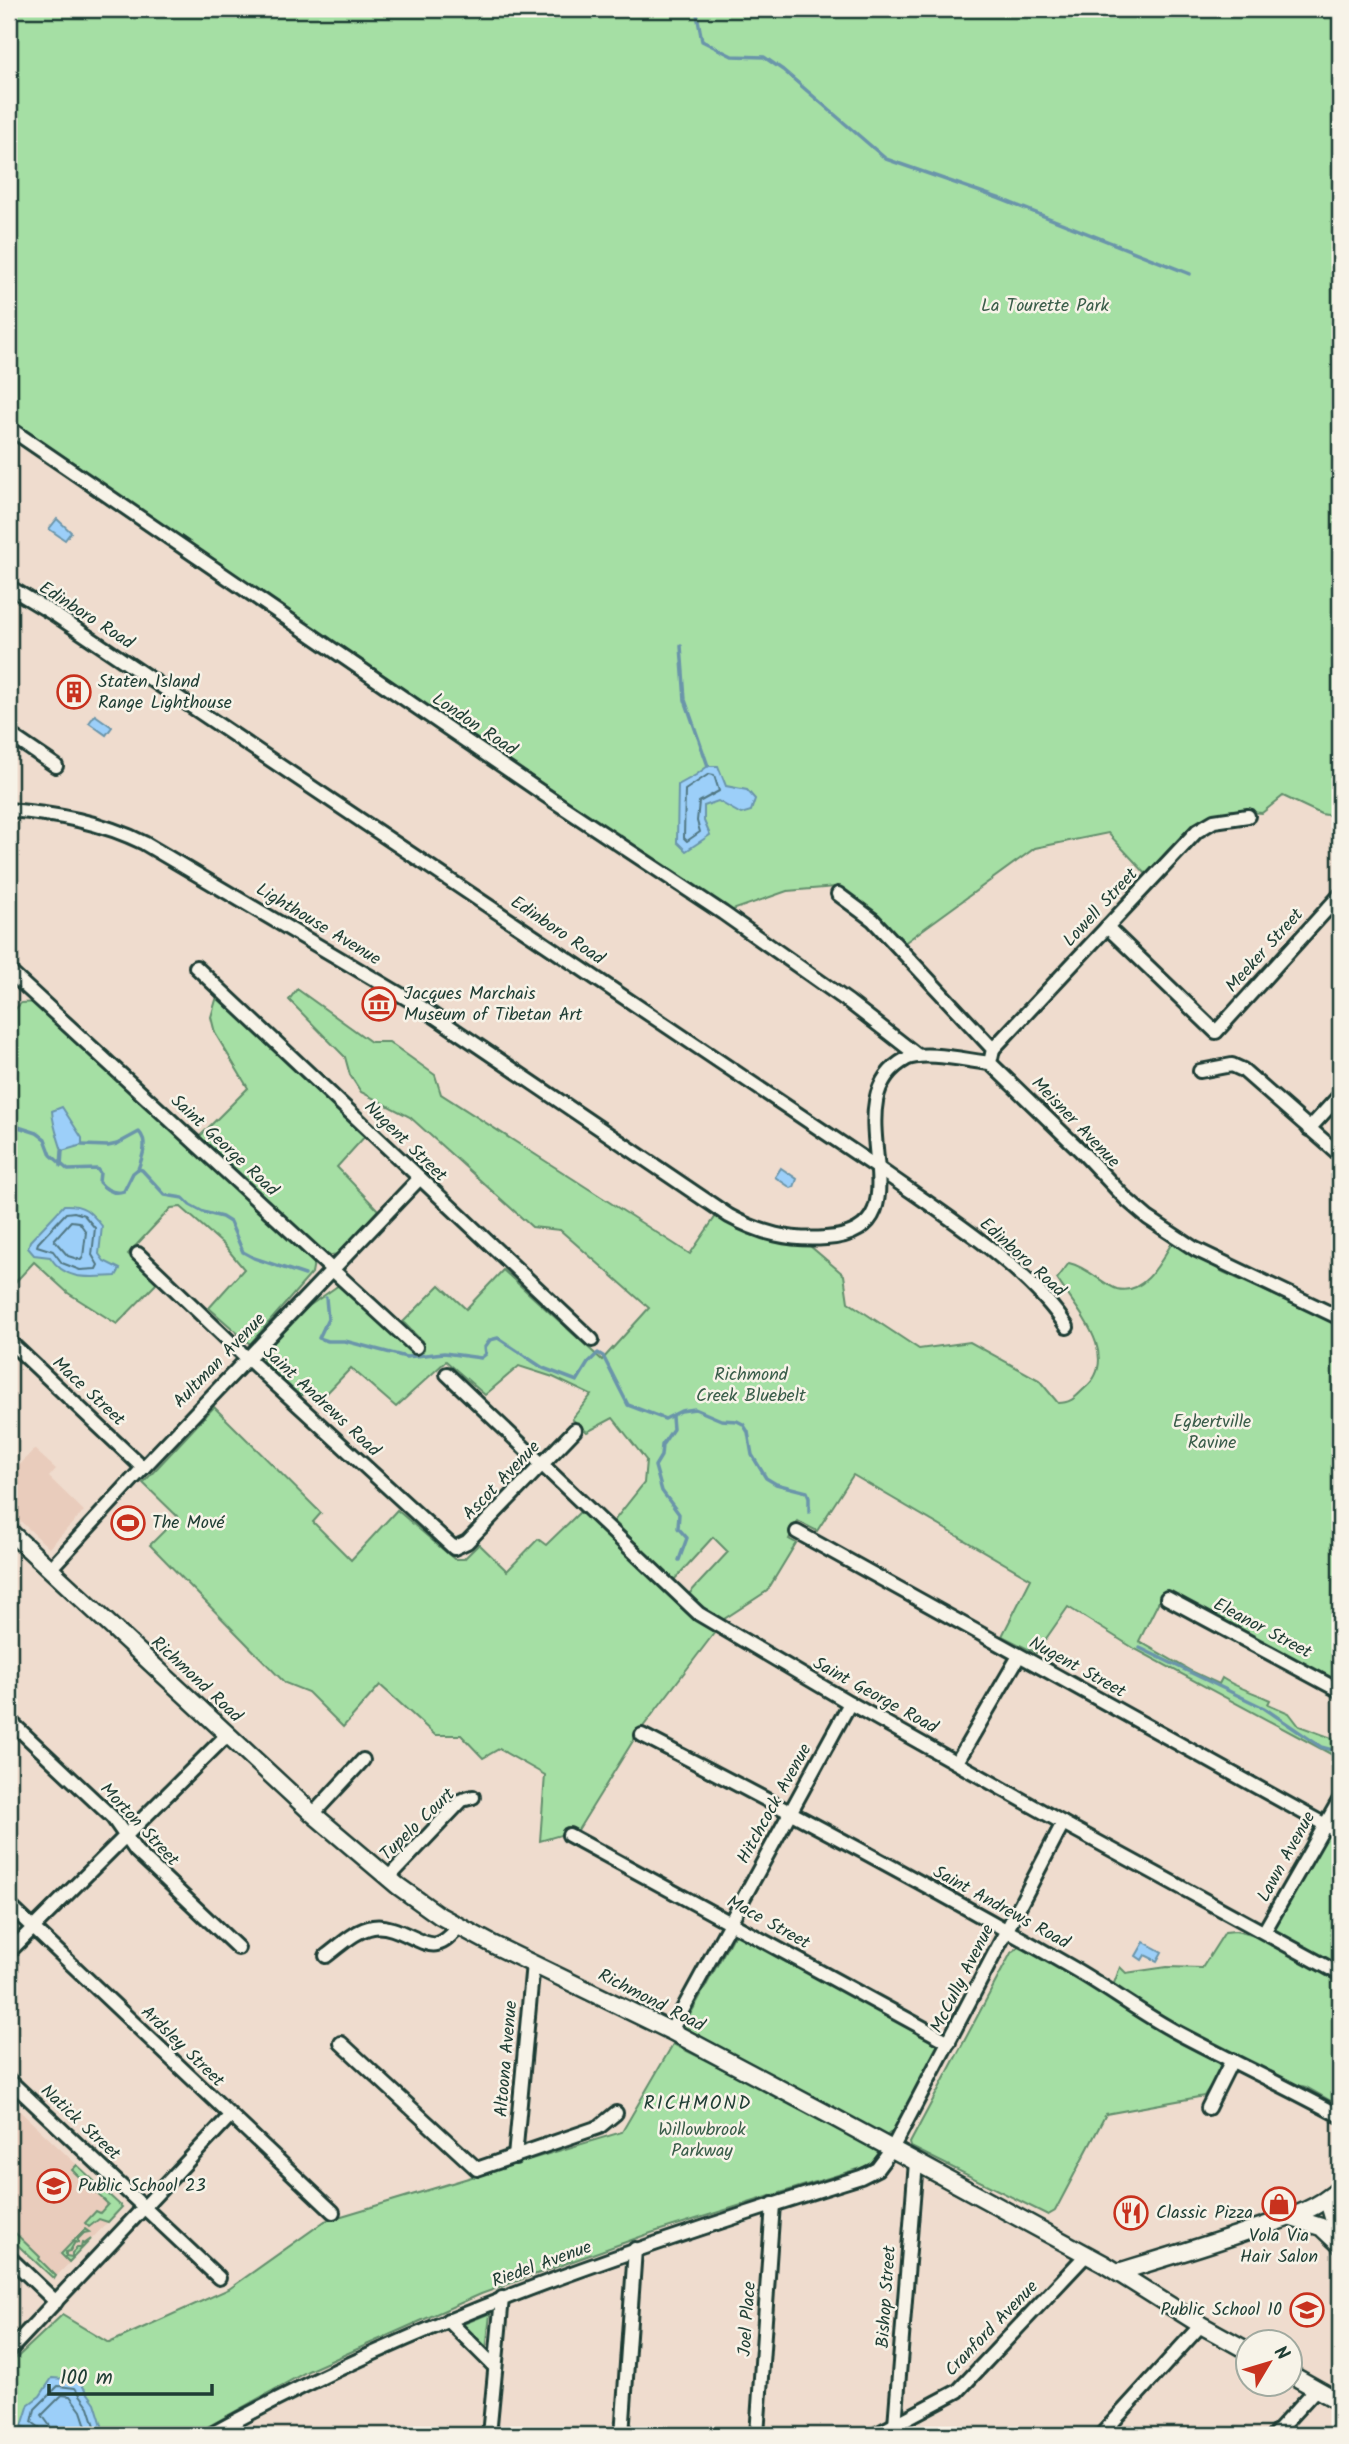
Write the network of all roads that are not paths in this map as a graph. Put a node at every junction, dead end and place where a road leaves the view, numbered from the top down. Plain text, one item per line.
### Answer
1 (9, 428) edge
2 (9, 587) edge
3 (9, 734) edge
4 (55, 766) dead end
5 (9, 810) edge
6 (1248, 816) dead end
7 (838, 894) dead end
8 (1340, 895) edge
9 (1107, 927) junction
10 (197, 967) dead end
11 (9, 971) edge
12 (993, 1049) junction
13 (917, 1055) junction
14 (990, 1063) junction
15 (1200, 1071) dead end
16 (1340, 1095) edge
17 (1309, 1129) junction
18 (1340, 1155) edge
19 (878, 1168) junction
20 (419, 1179) junction
21 (138, 1254) dead end
22 (331, 1270) junction
23 (1340, 1318) edge
24 (1067, 1327) dead end
25 (592, 1340) dead end
26 (9, 1341) edge
27 (416, 1347) dead end
28 (247, 1358) junction
29 (447, 1374) dead end
30 (575, 1430) dead end
31 (541, 1465) junction
32 (143, 1468) junction
33 (9, 1531) edge
34 (797, 1532) dead end
35 (450, 1545) joint
36 (50, 1569) junction
37 (1167, 1598) dead end
38 (1019, 1656) junction
39 (1340, 1691) edge
40 (850, 1703) junction
41 (12, 1723) edge
42 (228, 1735) junction
43 (642, 1735) dead end
44 (363, 1760) dead end
45 (957, 1762) junction
46 (473, 1797) dead end
47 (1340, 1799) edge
48 (790, 1811) junction
49 (313, 1814) junction
50 (1063, 1824) junction
51 (1325, 1824) junction
52 (1340, 1833) edge
53 (569, 1835) dead end
54 (126, 1836) junction
55 (388, 1878) junction
56 (9, 1905) edge
57 (730, 1922) junction
58 (458, 1927) junction
59 (33, 1928) junction
60 (1007, 1931) junction
61 (1264, 1932) junction
62 (238, 1948) dead end
63 (9, 1952) edge
64 (326, 1956) dead end
65 (533, 1963) junction
66 (1340, 1974) edge
67 (671, 2031) junction
68 (949, 2042) junction
69 (341, 2043) dead end
70 (1232, 2060) junction
71 (9, 2080) edge
72 (1208, 2108) dead end
73 (616, 2113) dead end
74 (230, 2116) junction
75 (1340, 2116) edge
76 (892, 2149) junction
77 (515, 2157) junction
78 (916, 2162) junction
79 (1340, 2188) edge
80 (1328, 2200) junction
81 (773, 2204) junction
82 (145, 2208) junction
83 (333, 2212) dead end
84 (1289, 2217) junction
85 (1340, 2243) edge
86 (635, 2249) junction
87 (1087, 2254) junction
88 (9, 2257) edge
89 (1118, 2272) junction
90 (219, 2278) dead end
91 (502, 2298) junction
92 (56, 2302) junction
93 (447, 2320) junction
94 (1201, 2325) junction
95 (1234, 2343) edge
96 (9, 2351) edge
97 (495, 2367) junction
98 (1304, 2382) edge
99 (1316, 2389) junction
100 (1340, 2401) edge
101 (896, 2430) edge
102 (210, 2435) edge
103 (489, 2435) edge
104 (622, 2435) edge
105 (757, 2435) edge
106 (875, 2435) edge
107 (1101, 2435) edge
108 (1274, 2435) edge

1 - 13 street, London Road
2 - 19 street, Edinboro Road
3 - 4 street
5 - 19 street, Lighthouse Avenue
6 - 9 street, Lowell Street
7 - 12 street
8 - 9 street, Meeker Street
9 - 12 street, Lowell Street
10 - 20 street, Nugent Street
11 - 22 street, Saint George Road
12 - 14 street
13 - 14 street
13 - 19 street
14 - 23 street, Meisner Avenue
15 - 17 street
16 - 17 street
17 - 18 street
19 - 24 street, Edinboro Road
20 - 22 street, Aultman Avenue
20 - 25 street, Nugent Street
21 - 28 street, Saint Andrews Road
22 - 27 street, Saint George Road
22 - 28 street, Aultman Avenue
26 - 32 street, Mace Street
28 - 32 street, Aultman Avenue
28 - 35 street, Saint Andrews Road
29 - 31 street, Saint George Road
30 - 31 street, Ascot Avenue
31 - 35 street, Ascot Avenue
31 - 40 street, Saint George Road
32 - 36 street, Aultman Avenue
33 - 36 street, Richmond Road
34 - 38 street, Nugent Street
36 - 42 street, Richmond Road
37 - 39 street, Eleanor Street
38 - 45 street
38 - 51 street, Nugent Street
40 - 45 street, Saint George Road
40 - 48 street, Hitchcock Avenue
41 - 54 street, Morton Street
42 - 49 street, Richmond Road
42 - 54 street
43 - 48 street, Saint Andrews Road
44 - 49 street
45 - 50 street, Saint George Road
46 - 55 street, Tupelo Court
47 - 51 street, Lawn Avenue
48 - 57 street, Hitchcock Avenue
48 - 60 street, Saint Andrews Road
49 - 55 street, Richmond Road
50 - 60 street, McCully Avenue
50 - 61 street, Saint George Road
51 - 52 street, Nugent Street
51 - 61 street, Lawn Avenue
53 - 57 street, Mace Street
54 - 59 street
54 - 62 street, Morton Street
55 - 58 street, Richmond Road
56 - 59 street, Ardsley Street
57 - 67 street, Hitchcock Avenue
57 - 68 street, Mace Street
58 - 64 street
58 - 65 street, Richmond Road
59 - 63 street
59 - 74 street, Ardsley Street
60 - 68 street, McCully Avenue
60 - 70 street, Saint Andrews Road
61 - 66 street, Saint George Road
65 - 67 street, Richmond Road
65 - 77 street, Altoona Avenue
67 - 76 street, Richmond Road
68 - 76 street, McCully Avenue
69 - 77 street
70 - 72 street
70 - 75 street, Saint Andrews Road
71 - 82 street, Natick Street
73 - 77 street
74 - 82 street
74 - 83 street, Ardsley Street
76 - 78 street, Richmond Road
76 - 81 street, Riedel Avenue
78 - 87 street, Richmond Road
78 - 101 street, Bishop Street
79 - 80 street
80 - 84 street
80 - 85 street
81 - 86 street, Riedel Avenue
81 - 105 street, Joel Place
82 - 90 street, Natick Street
82 - 92 street
84 - 85 street
84 - 89 street
86 - 91 street, Riedel Avenue
86 - 104 street
87 - 89 street, Richmond Road
87 - 101 street, Cranford Avenue
88 - 92 street
89 - 94 street, Richmond Road
91 - 93 street, Riedel Avenue
91 - 97 street
92 - 96 street
93 - 97 street
93 - 102 street, Riedel Avenue
94 - 95 street, Richmond Road
94 - 107 street
97 - 103 street
98 - 99 street
99 - 100 street
99 - 108 street
101 - 106 street, Cranford Avenue

